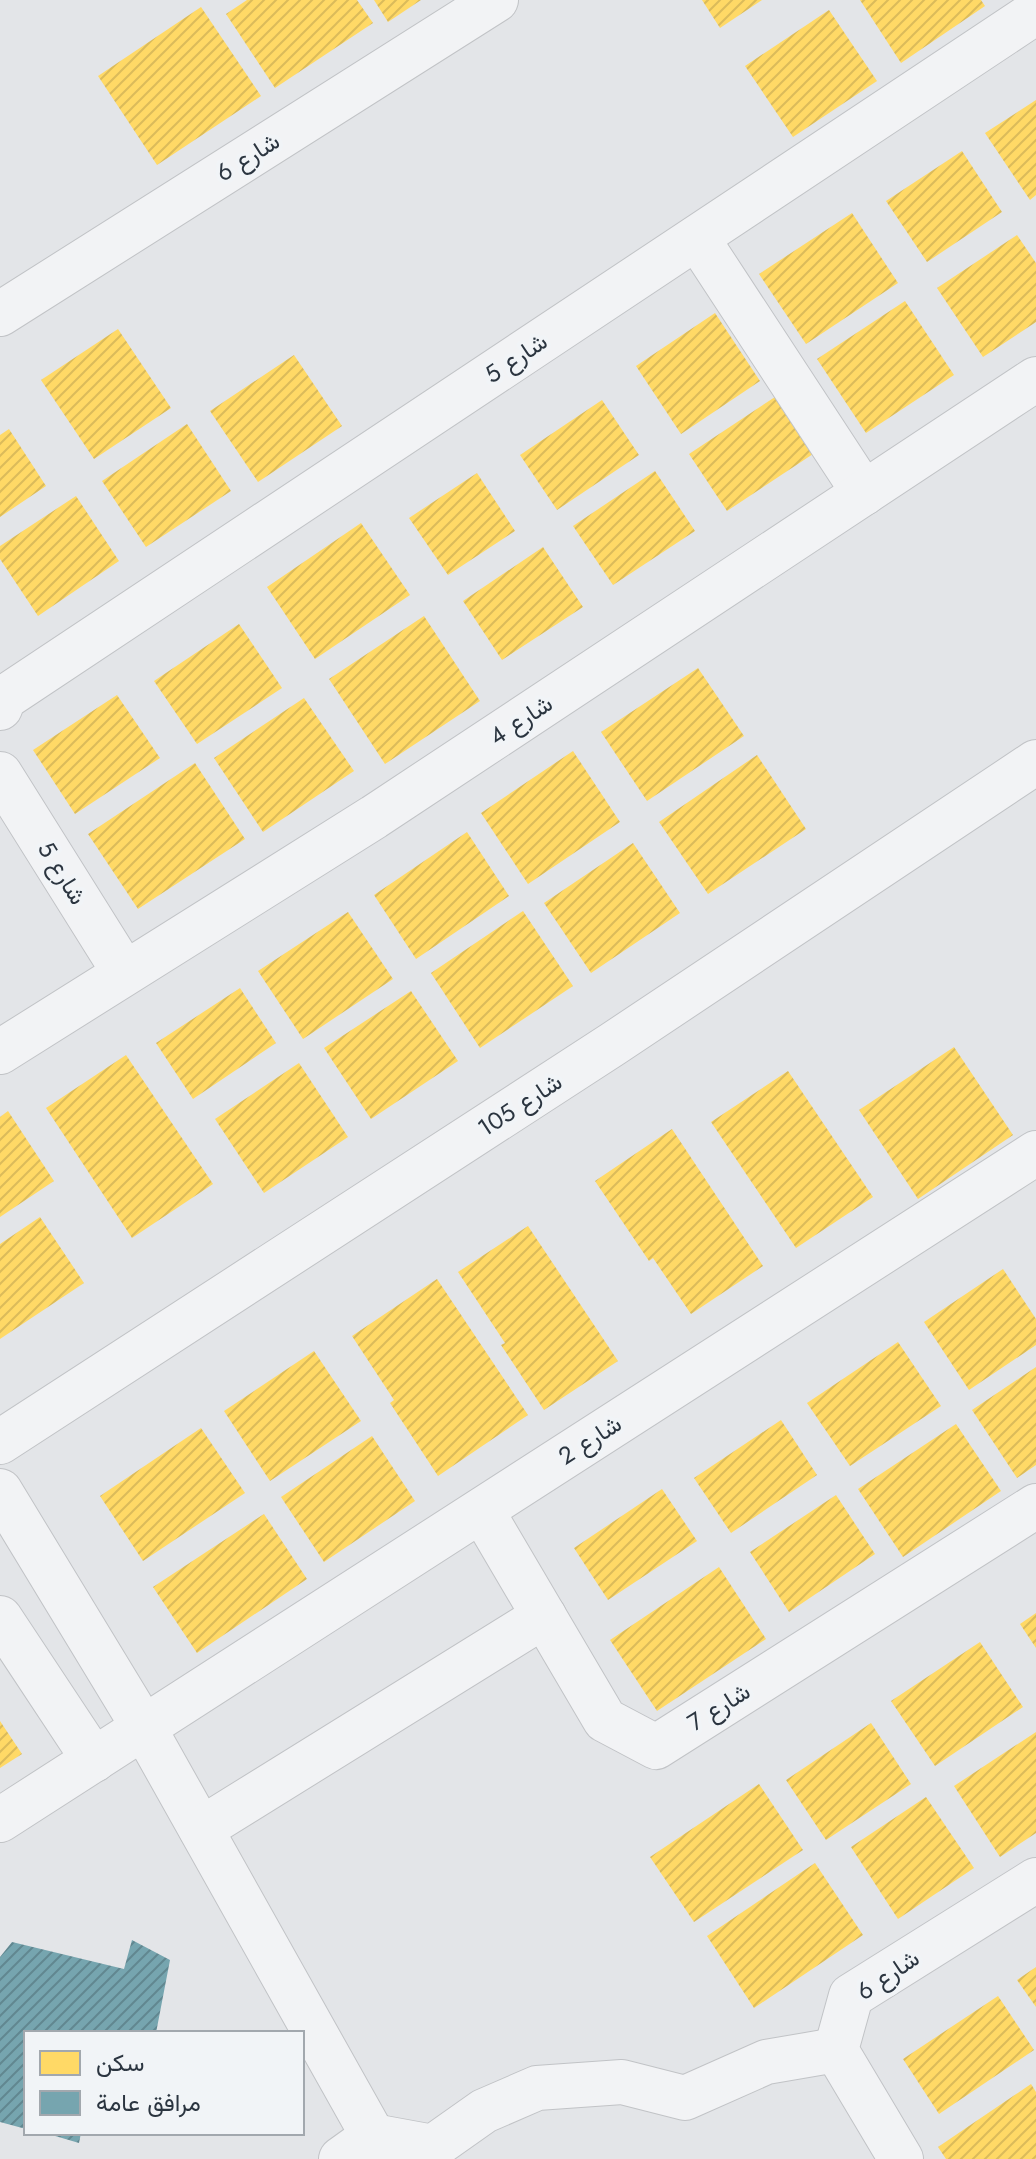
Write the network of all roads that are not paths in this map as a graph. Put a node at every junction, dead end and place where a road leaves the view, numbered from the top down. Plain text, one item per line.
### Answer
1 (496, 0) edge
2 (1036, 12) edge
3 (697, 238) junction
4 (0, 314) edge
5 (1036, 379) edge
6 (864, 493) junction
7 (0, 708) edge
8 (1036, 762) edge
9 (0, 774) edge
10 (124, 972) junction
11 (0, 1052) edge
12 (1036, 1153) edge
13 (0, 1442) edge
14 (0, 1491) edge
15 (1036, 1506) edge
16 (482, 1511) junction
17 (544, 1616) junction
18 (0, 1618) edge
19 (144, 1728) junction
20 (94, 1760) junction
21 (0, 1820) edge
22 (201, 1829) junction
23 (1036, 1880) edge
24 (300, 2031) edge
25 (304, 2039) edge
26 (836, 2050) junction
27 (357, 2147) edge
28 (901, 2159) edge

1 - 4 street, شارع 6
2 - 3 street, شارع 5
3 - 6 street
3 - 7 street, شارع 5
5 - 6 street, شارع 4
6 - 10 street, شارع 4
8 - 13 street, شارع 105
9 - 10 street, شارع 5
10 - 11 street, شارع 4
12 - 16 street, شارع 2
14 - 19 street
15 - 17 street, شارع 7
16 - 17 street, شارع 7
16 - 19 street, شارع 2
17 - 22 street
18 - 20 street
19 - 20 street, شارع 2
19 - 22 street
20 - 21 street, شارع 2
22 - 24 street
23 - 26 street, شارع 6
25 - 27 street
26 - 27 street
26 - 28 street

